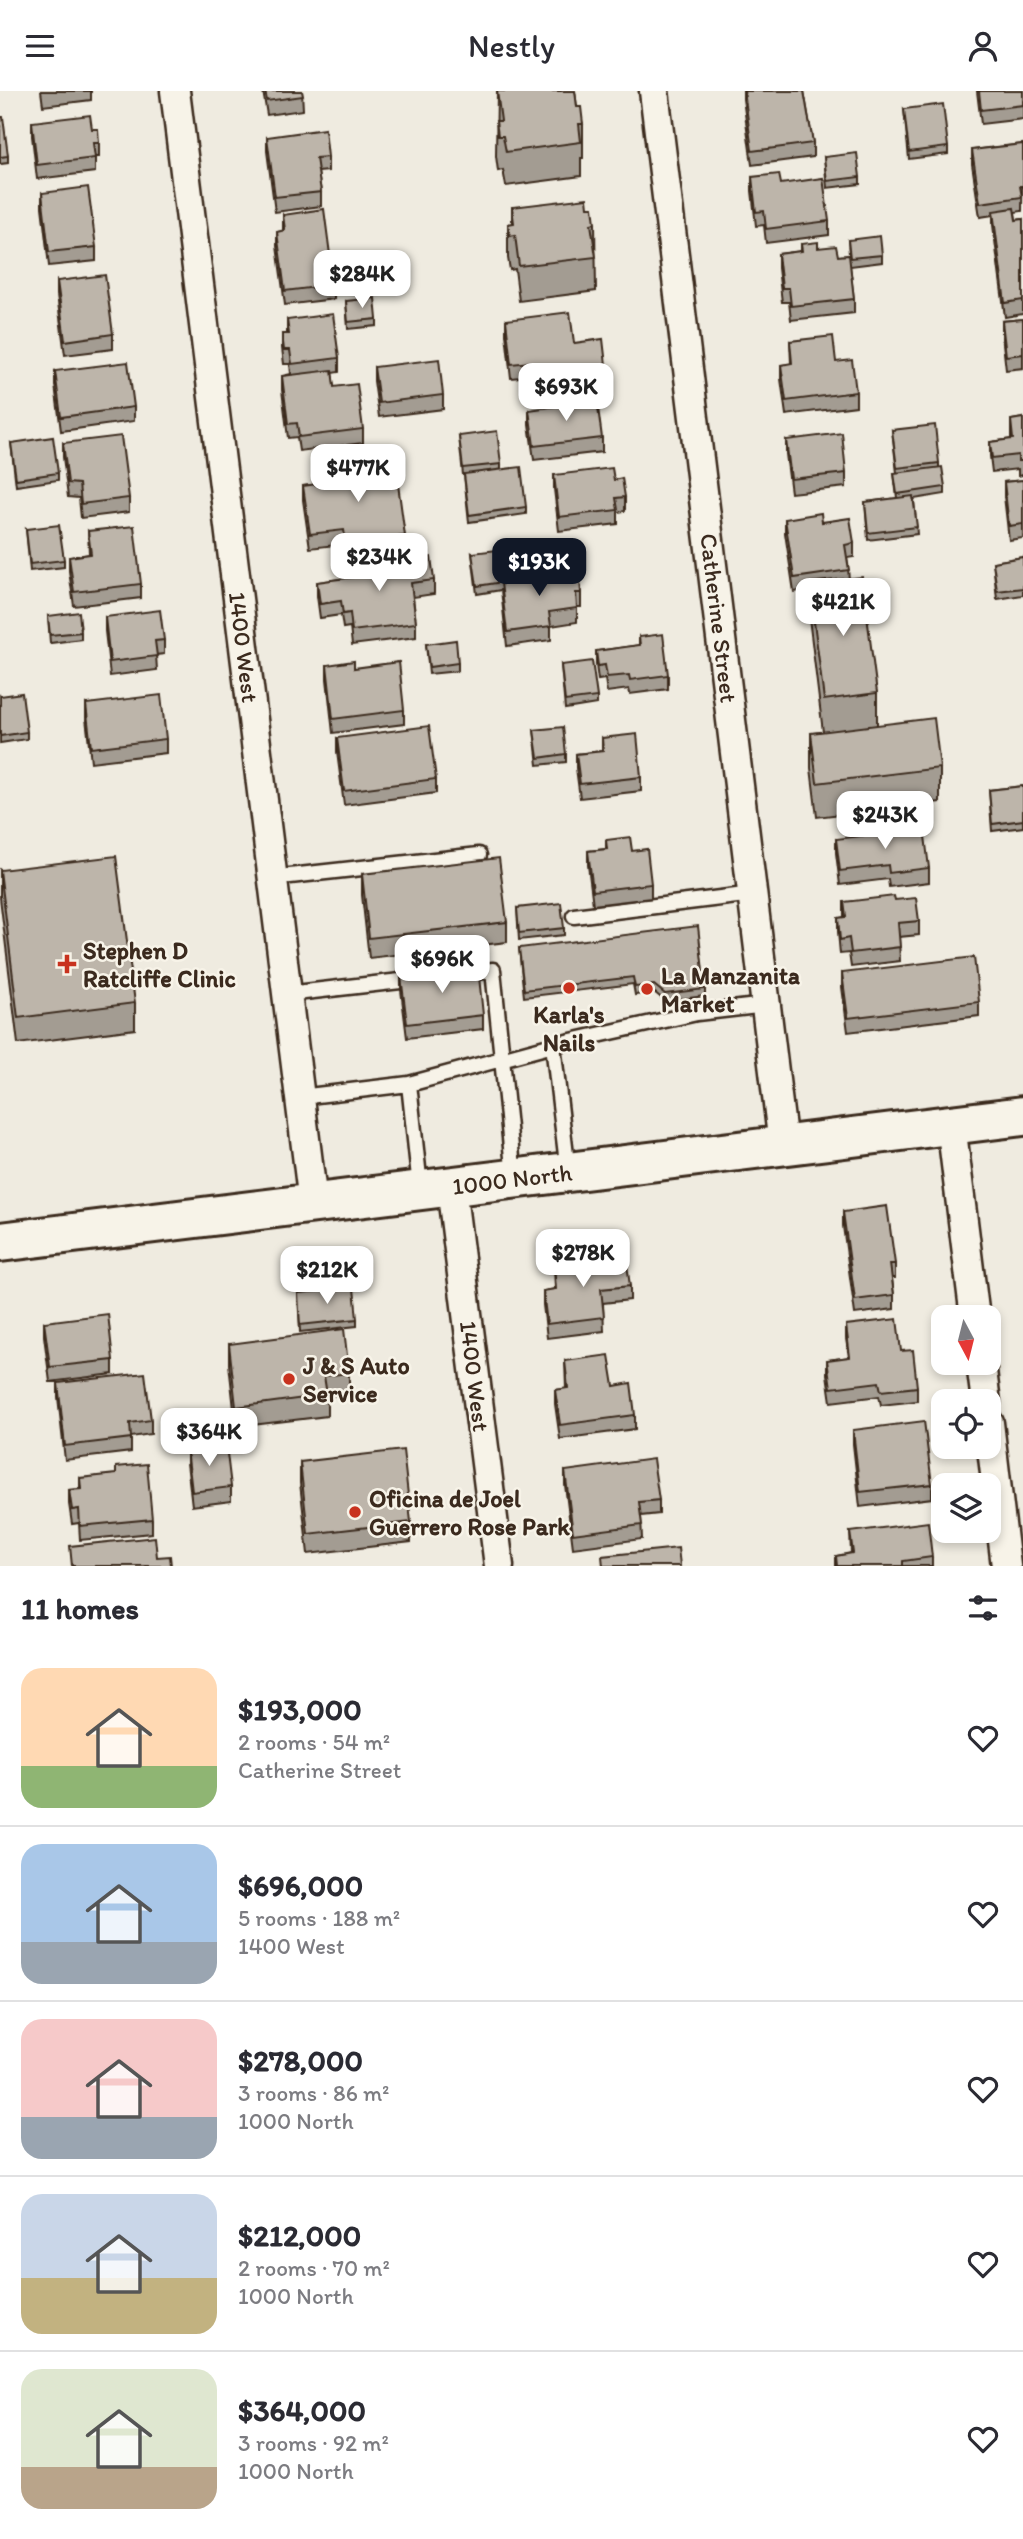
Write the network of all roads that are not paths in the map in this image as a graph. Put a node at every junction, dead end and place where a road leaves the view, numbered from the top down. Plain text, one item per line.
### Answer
1 (175, 91) edge
2 (654, 91) edge
3 (479, 855) dead end
4 (272, 878) junction
5 (753, 894) junction
6 (574, 916) dead end
7 (287, 994) junction
8 (766, 1005) junction
9 (553, 1045) junction
10 (503, 1060) junction
11 (409, 1084) junction
12 (300, 1097) junction
13 (1023, 1116) edge
14 (951, 1124) junction
15 (783, 1145) junction
16 (568, 1172) junction
17 (514, 1179) junction
18 (436, 1189) junction
19 (313, 1203) junction
20 (0, 1242) edge
21 (973, 1305) edge
22 (993, 1459) edge
23 (499, 1566) edge
24 (1006, 1566) edge

1 - 4 street, 1400 West
2 - 5 street, Catherine Street
3 - 4 lane
4 - 7 street, 1400 West
5 - 6 lane
5 - 8 street, Catherine Street
7 - 10 lane
7 - 12 street, 1400 West
8 - 9 lane
8 - 15 street, Catherine Street
9 - 10 lane
9 - 16 lane
10 - 11 lane
10 - 17 lane
11 - 12 lane
11 - 18 lane
12 - 19 street, 1400 West
13 - 14 street, 1000 North
14 - 15 street, 1000 North
14 - 21 street
15 - 16 street, 1000 North
16 - 17 street, 1000 North
17 - 18 street, 1000 North
18 - 19 street, 1000 North
18 - 23 street, 1400 West
19 - 20 street, 1000 North
22 - 24 street

